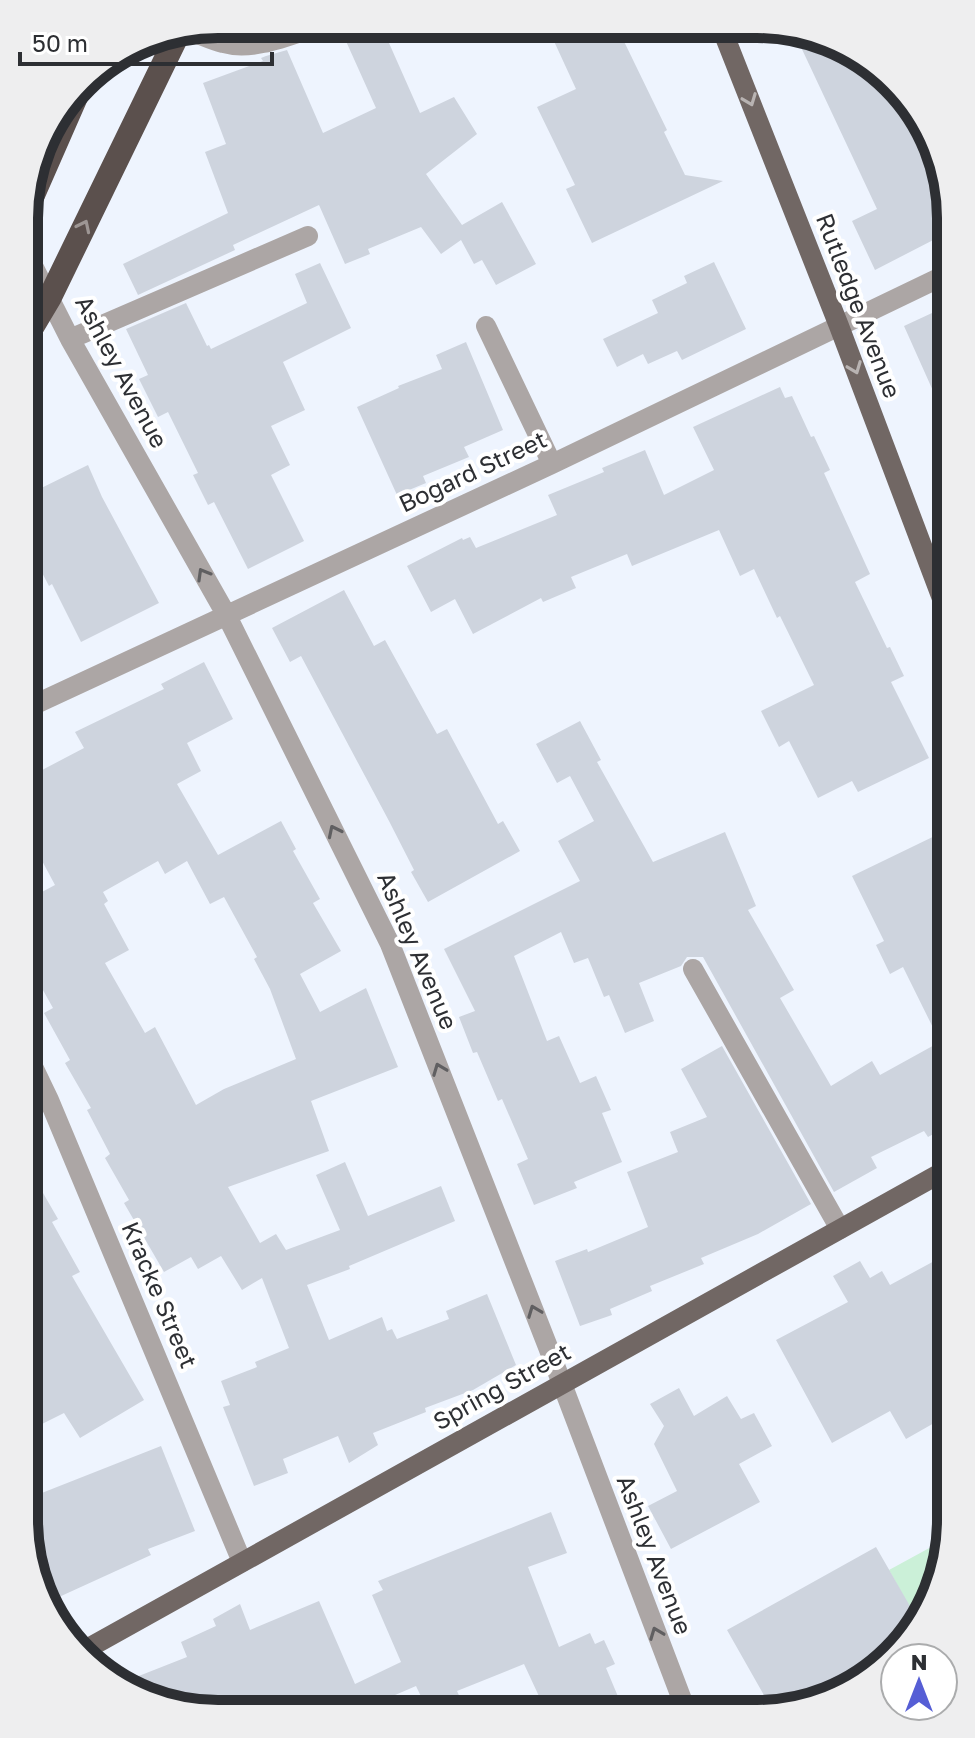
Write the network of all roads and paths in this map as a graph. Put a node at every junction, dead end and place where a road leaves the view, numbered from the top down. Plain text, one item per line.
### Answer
1 (209, 38) edge
2 (278, 38) edge
3 (725, 38) edge
4 (173, 43) edge
5 (62, 129) edge
6 (46, 165) edge
7 (308, 236) dead end
8 (38, 274) edge
9 (937, 279) edge
10 (50, 297) junction
11 (38, 317) edge
12 (486, 326) dead end
13 (839, 326) junction
14 (70, 339) junction
15 (552, 464) junction
16 (937, 585) edge
17 (227, 616) junction
18 (38, 703) edge
19 (693, 969) dead end
20 (38, 1077) edge
21 (937, 1175) edge
22 (840, 1229) junction
23 (561, 1384) junction
24 (242, 1562) junction
25 (91, 1647) edge
26 (682, 1700) edge

1 - 2 street
3 -> 13 main road, Rutledge Avenue
10 -> 4 highway
5 - 6 highway
7 - 14 street
8 - 10 street, Ashley Avenue
9 - 13 street, Bogard Street
10 - 11 highway
10 - 14 street, Ashley Avenue
12 - 15 street
13 - 15 street, Bogard Street
13 -> 16 main road, Rutledge Avenue
17 -> 14 street, Ashley Avenue
15 - 17 street, Bogard Street
17 - 18 street, Bogard Street
23 -> 17 street, Ashley Avenue
19 - 22 street
20 - 24 street, Kracke Street
21 - 22 main road, Spring Street
22 - 23 main road, Spring Street
23 - 24 main road, Spring Street
26 -> 23 street, Ashley Avenue
24 - 25 main road, Spring Street

